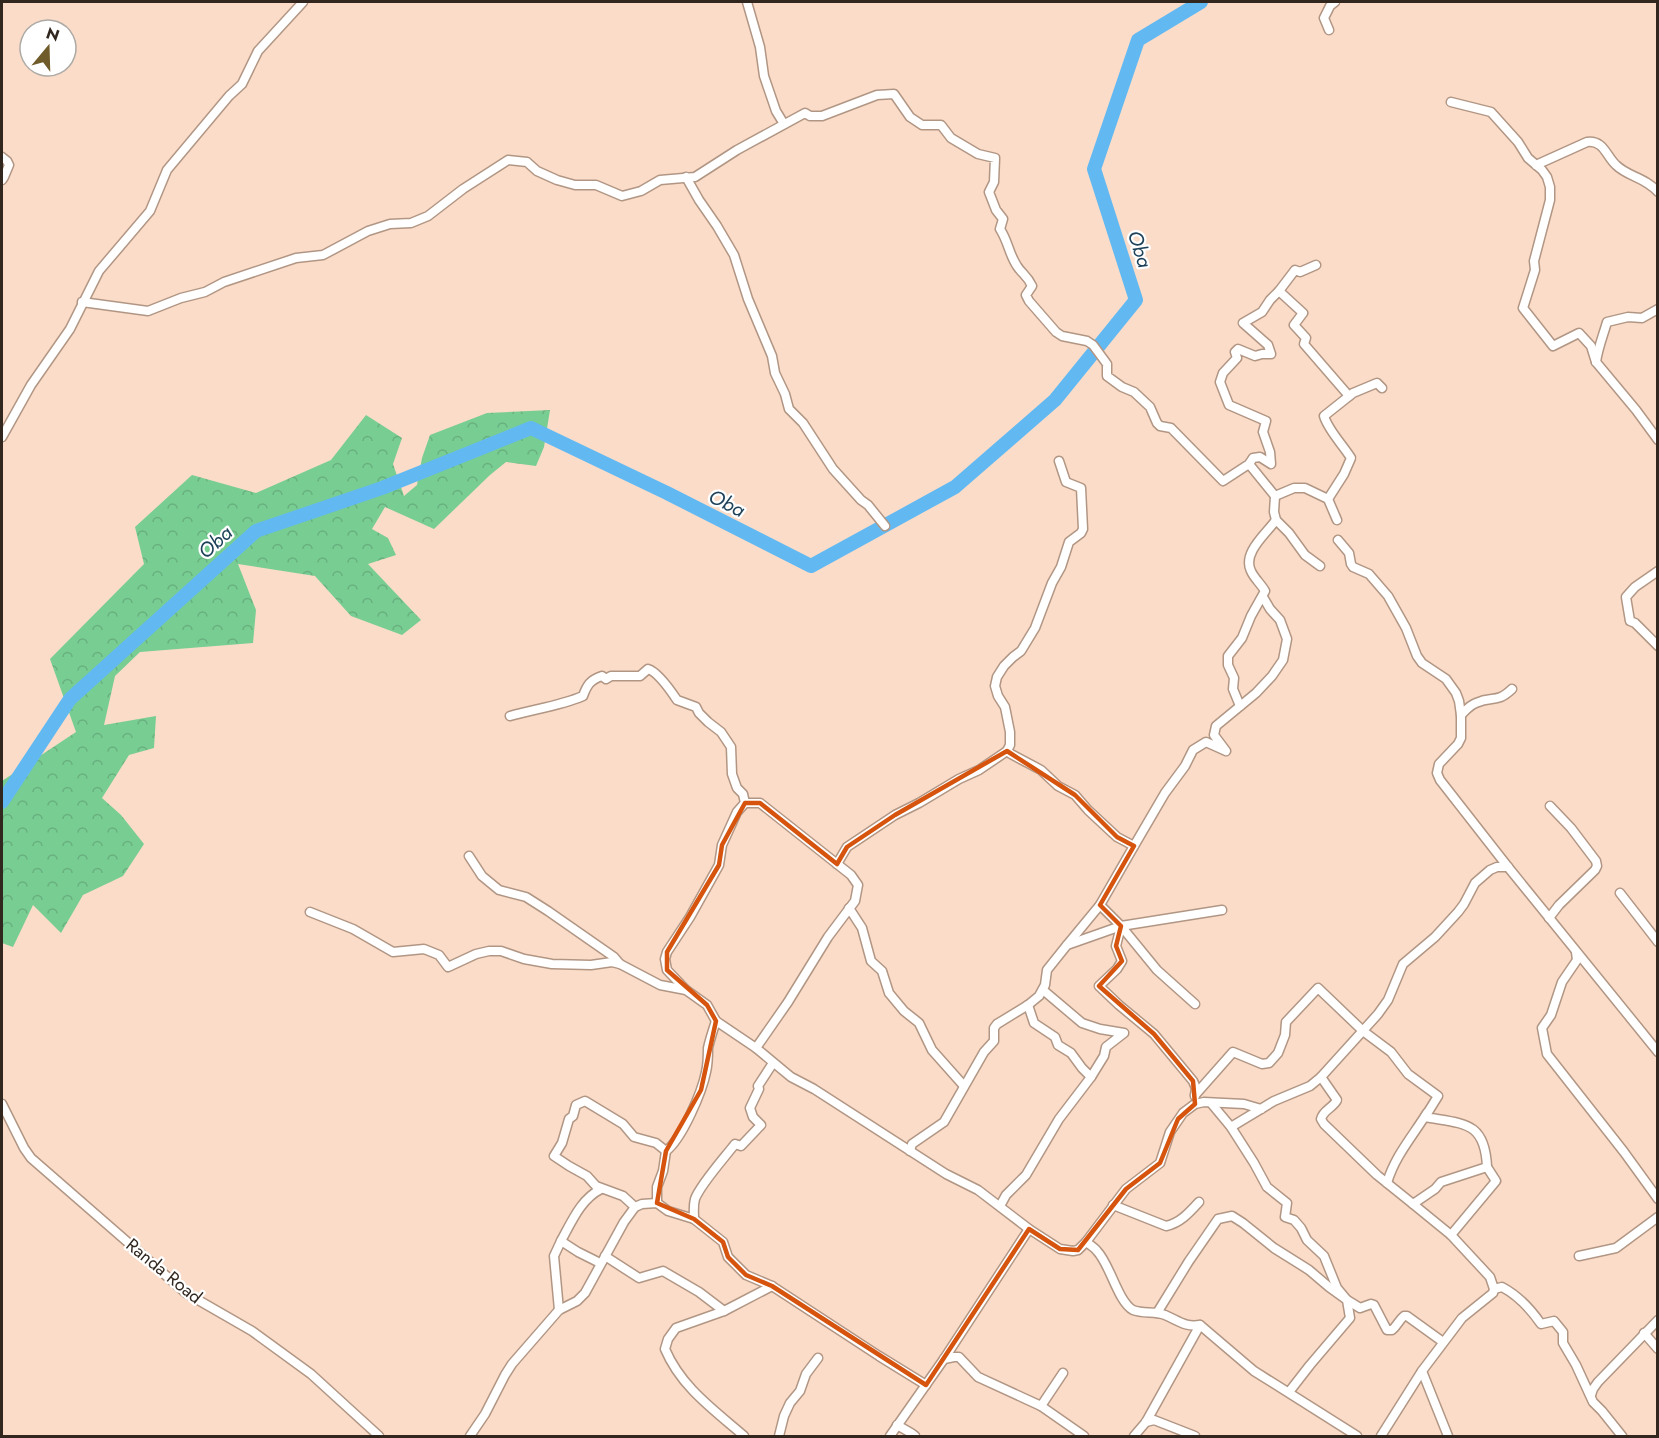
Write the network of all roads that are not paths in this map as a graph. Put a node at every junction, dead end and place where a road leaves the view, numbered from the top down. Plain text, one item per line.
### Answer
1 (303, 2) edge
2 (747, 2) edge
3 (1335, 2) edge
4 (1329, 30) dead end
5 (1451, 102) dead end
6 (784, 124) junction
7 (2, 157) edge
8 (1536, 165) junction
9 (686, 177) junction
10 (2, 180) edge
11 (1658, 192) edge
12 (1316, 265) dead end
13 (1279, 291) junction
14 (82, 302) junction
15 (1658, 309) edge
16 (1596, 362) junction
17 (1382, 388) dead end
18 (1349, 396) junction
19 (2, 437) edge
20 (1658, 440) edge
21 (1059, 461) dead end
22 (1249, 464) junction
23 (1275, 496) junction
24 (1328, 499) junction
25 (1275, 520) junction
26 (1337, 520) dead end
27 (885, 526) dead end
28 (1338, 540) dead end
29 (1320, 566) dead end
30 (1658, 571) edge
31 (1263, 597) junction
32 (1658, 646) edge
33 (1512, 689) dead end
34 (1240, 706) junction
35 (1461, 715) junction
36 (510, 716) dead end
37 (1007, 751) junction
38 (745, 803) junction
39 (1550, 806) dead end
40 (1134, 846) junction
41 (469, 856) dead end
42 (837, 864) junction
43 (1508, 867) junction
44 (1620, 893) dead end
45 (1100, 905) junction
46 (849, 908) junction
47 (1222, 910) dead end
48 (310, 912) dead end
49 (1549, 918) junction
50 (1121, 926) junction
51 (1658, 942) edge
52 (1067, 945) junction
53 (1576, 951) junction
54 (620, 964) junction
55 (686, 990) junction
56 (1043, 990) junction
57 (1195, 1004) dead end
58 (1028, 1005) junction
59 (716, 1021) junction
60 (1363, 1031) junction
61 (756, 1048) junction
62 (1658, 1052) edge
63 (773, 1063) junction
64 (1091, 1077) junction
65 (1321, 1077) junction
66 (964, 1086) junction
67 (1438, 1096) junction
68 (1195, 1100) junction
69 (1210, 1103) junction
70 (2, 1104) edge
71 (1261, 1109) junction
72 (1231, 1127) junction
73 (666, 1151) junction
74 (910, 1151) junction
75 (1487, 1167) junction
76 (1387, 1183) junction
77 (601, 1189) junction
78 (1658, 1198) edge
79 (1198, 1202) dead end
80 (657, 1203) junction
81 (1413, 1204) junction
82 (1113, 1205) junction
83 (1000, 1206) junction
84 (635, 1207) junction
85 (1658, 1217) edge
86 (694, 1219) junction
87 (1029, 1229) junction
88 (1451, 1235) junction
89 (561, 1241) junction
90 (1086, 1242) junction
91 (1579, 1256) dead end
92 (602, 1260) junction
93 (772, 1286) junction
94 (1494, 1289) junction
95 (1347, 1300) junction
96 (558, 1310) junction
97 (724, 1311) junction
98 (1157, 1313) junction
99 (1658, 1320) edge
100 (1200, 1325) junction
101 (1644, 1333) junction
102 (1443, 1342) junction
103 (1658, 1349) edge
104 (818, 1358) dead end
105 (944, 1359) junction
106 (1422, 1371) junction
107 (1063, 1373) dead end
108 (926, 1385) junction
109 (1289, 1392) junction
110 (1591, 1395) junction
111 (1041, 1406) junction
112 (1146, 1422) junction
113 (897, 1425) junction
114 (1353, 1435) edge
115 (1447, 1436) edge
116 (379, 1437) edge
117 (470, 1437) edge
118 (744, 1437) edge
119 (779, 1437) edge
120 (890, 1437) edge
121 (915, 1437) edge
122 (1084, 1437) edge
123 (1134, 1437) edge
124 (1195, 1437) edge
125 (1381, 1437) edge
126 (1622, 1437) edge

1 - 14 street
2 - 6 street
3 - 4 street
5 - 8 street
6 - 9 street
6 - 22 street
7 - 10 street
8 - 11 street
8 - 16 street
9 - 14 street
9 - 27 street
12 - 13 street
13 - 18 street
13 - 22 street
14 - 19 street
15 - 16 street
16 - 20 street
17 - 18 street
18 - 24 street
21 - 37 street
22 - 23 street
23 - 24 street
23 - 25 street
24 - 26 street
25 - 29 street
25 - 31 street
28 - 35 street
30 - 32 street
31 - 34 street
31 - 34 street
33 - 35 street
34 - 40 street
35 - 43 street
36 - 38 street
37 - 40 street
37 - 42 street
38 - 42 street
38 - 55 street
39 - 49 street
40 - 45 street
41 - 54 street
42 - 46 street
43 - 49 street
43 - 60 street
44 - 51 street
45 - 50 street
45 - 52 street
46 - 61 street
46 - 66 street
47 - 50 street
48 - 54 street
49 - 53 street
50 - 52 street
50 - 57 street
50 - 68 street
52 - 56 street
53 - 62 street
53 - 78 street
54 - 55 street
55 - 59 street
56 - 58 street
56 - 64 street
58 - 64 street
58 - 66 street
59 - 61 street
59 - 73 street
60 - 65 street
60 - 67 street
60 - 68 street
61 - 63 street
63 - 74 street
63 - 86 street
64 - 83 street
65 - 71 street
65 - 76 street
66 - 74 street
67 - 75 street
67 - 76 street
68 - 69 street
68 - 82 street
69 - 71 street
69 - 72 street
70 - 116 street, Randa Road
71 - 72 street
72 - 95 street
73 - 77 street
73 - 80 street
74 - 83 street
75 - 81 street
75 - 88 street
76 - 81 street
77 - 84 street
77 - 89 street
79 - 82 street
80 - 84 street
80 - 86 street
81 - 88 street
82 - 90 street
83 - 87 street
84 - 92 street
85 - 91 street
86 - 93 street
87 - 90 street
87 - 105 street
88 - 94 street
89 - 92 street
89 - 96 street
90 - 98 street
92 - 96 street
92 - 97 street
93 - 97 street
93 - 108 street
94 - 102 street
94 - 110 street
95 - 98 street
95 - 102 street
95 - 109 street
96 - 117 street
97 - 118 street
98 - 100 street
99 - 101 street
100 - 109 street
100 - 112 street
101 - 103 street
101 - 110 street
102 - 106 street
104 - 119 street
105 - 108 street
105 - 111 street
106 - 115 street
106 - 125 street
107 - 111 street
108 - 113 street
109 - 114 street
110 - 126 street
111 - 122 street
112 - 123 street
112 - 124 street
113 - 120 street
113 - 121 street

